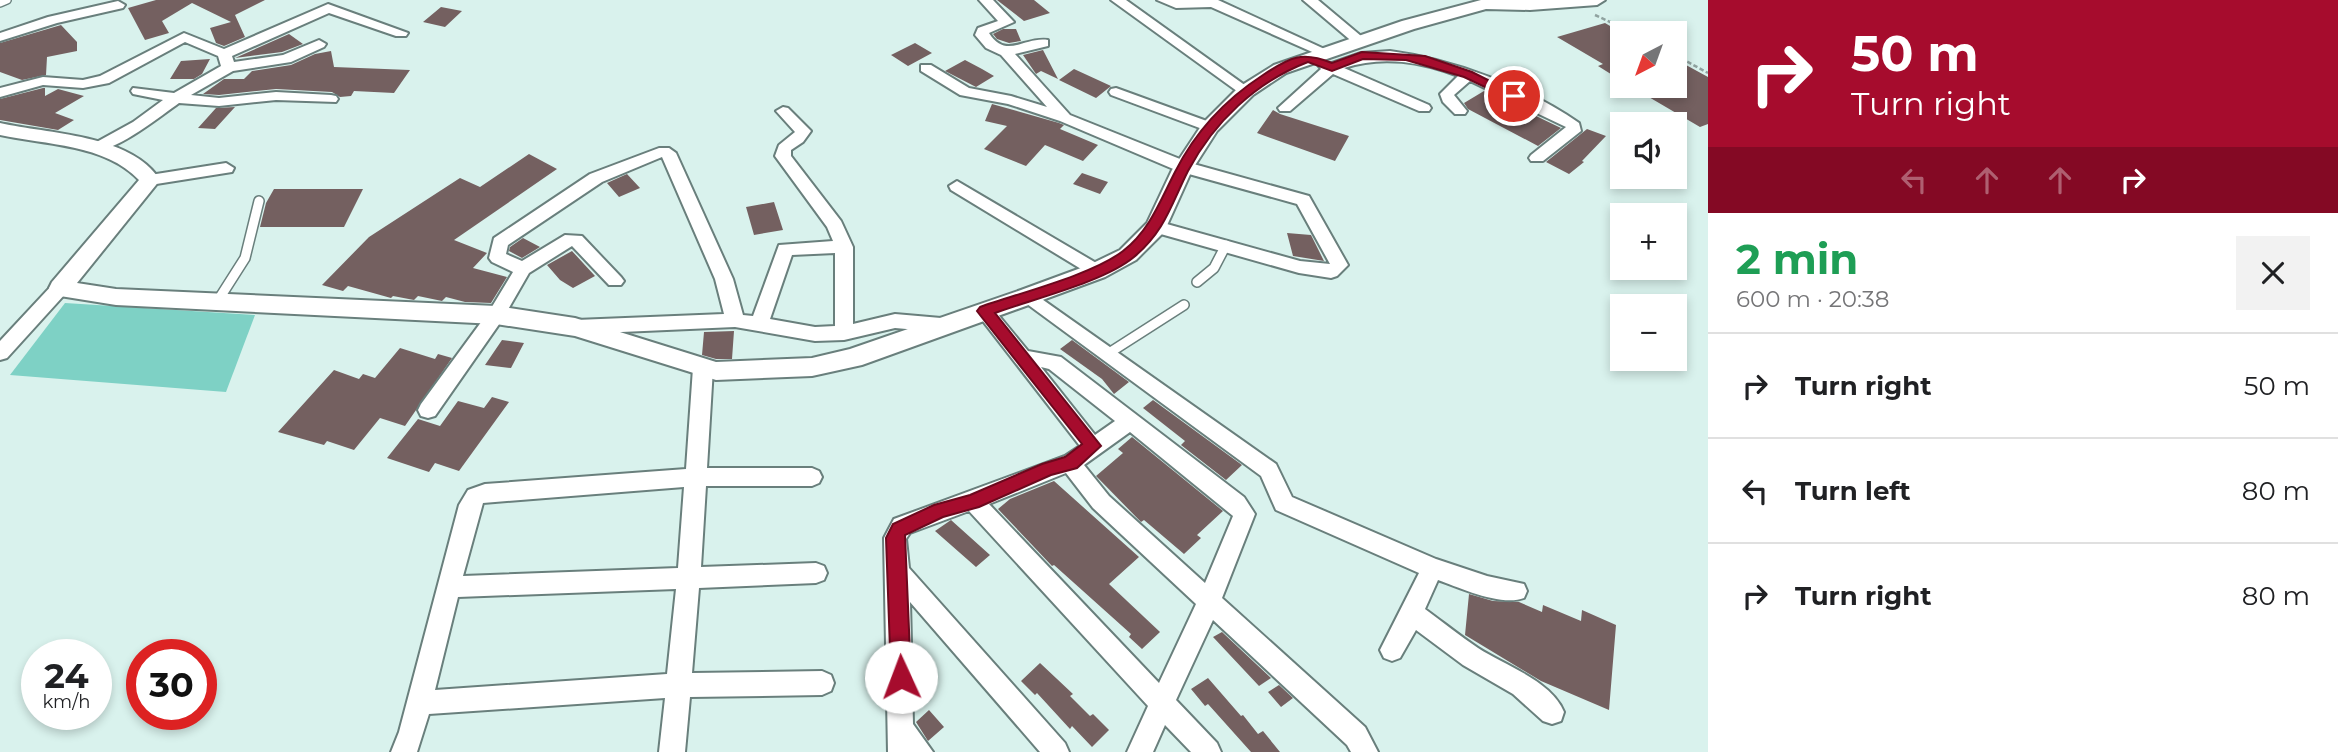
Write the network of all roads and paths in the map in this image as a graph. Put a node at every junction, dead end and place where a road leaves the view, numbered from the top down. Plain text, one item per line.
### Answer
1 (7, 0) edge
2 (78, 0) edge
3 (986, 0) edge
4 (1118, 0) edge
5 (1164, 0) edge
6 (1310, 0) edge
7 (1597, 0) edge
8 (1481, 2) edge
9 (0, 3) edge
10 (1571, 3) junction
11 (118, 5) dead end
12 (53, 20) junction
13 (1610, 22) edge
14 (257, 25) dead end
15 (401, 33) dead end
16 (0, 37) edge
17 (1360, 41) junction
18 (1042, 43) dead end
19 (319, 44) dead end
20 (1006, 52) junction
21 (222, 56) junction
22 (1321, 59) junction
23 (1687, 61) edge
24 (926, 68) dead end
25 (1708, 72) edge
26 (1468, 75) junction
27 (138, 91) dead end
28 (1246, 91) junction
29 (1116, 92) dead end
30 (0, 93) edge
31 (176, 98) junction
32 (331, 99) dead end
33 (1285, 108) dead end
34 (1424, 108) dead end
35 (783, 111) dead end
36 (1460, 111) dead end
37 (1065, 118) junction
38 (1210, 127) junction
39 (0, 129) edge
40 (98, 148) junction
41 (1537, 158) dead end
42 (1184, 167) junction
43 (226, 168) dead end
44 (150, 180) junction
45 (957, 186) dead end
46 (259, 201) dead end
47 (1156, 227) junction
48 (1227, 245) junction
49 (844, 247) junction
50 (523, 269) junction
51 (1097, 271) junction
52 (615, 281) dead end
53 (1197, 282) dead end
54 (60, 288) junction
55 (1029, 296) junction
56 (217, 302) junction
57 (1184, 305) dead end
58 (985, 311) junction
59 (495, 315) junction
60 (735, 320) junction
61 (760, 323) junction
62 (941, 326) junction
63 (575, 327) junction
64 (844, 333) junction
65 (0, 353) edge
66 (1109, 353) junction
67 (1025, 358) junction
68 (703, 368) junction
69 (428, 410) dead end
70 (1129, 422) junction
71 (1093, 446) junction
72 (1070, 463) junction
73 (695, 477) junction
74 (812, 477) dead end
75 (973, 501) junction
76 (1432, 568) junction
77 (898, 572) junction
78 (816, 573) dead end
79 (689, 576) junction
80 (451, 587) junction
81 (1516, 591) dead end
82 (1210, 600) junction
83 (1412, 612) junction
84 (1392, 650) dead end
85 (822, 683) dead end
86 (677, 685) junction
87 (1161, 703) junction
88 (418, 704) junction
89 (1552, 712) dead end
90 (902, 741) edge
91 (404, 752) edge
92 (673, 752) edge
93 (920, 752) edge
94 (1056, 752) edge
95 (1140, 752) edge
96 (1208, 752) edge
97 (1365, 752) edge

1 - 9 lane
2 - 12 street
3 - 20 street
4 - 28 street
5 - 22 street
6 - 17 street
7 - 10 street
8 - 10 street
8 - 17 street
10 - 13 path
11 - 12 street
12 - 16 street
14 - 21 street
15 - 21 street
17 - 22 street
18 - 20 street
19 - 21 street
20 - 37 street
21 - 30 street
21 - 31 street
22 - 26 street
22 - 28 street
22 - 33 street
22 - 34 street
23 - 25 path
24 - 37 street
26 - 36 street
26 - 41 street
27 - 31 street
28 - 38 street
29 - 38 street
31 - 32 street
31 - 40 street
35 - 49 street
37 - 42 street
38 - 42 street
39 - 40 street
40 - 44 street
42 - 47 street
42 - 48 street
43 - 44 street
44 - 54 street
45 - 51 street
46 - 56 lane
47 - 48 street
47 - 51 street
48 - 53 lane
49 - 61 street
49 - 64 street
50 - 52 street
50 - 59 street
50 - 60 street
51 - 55 street
54 - 56 street
54 - 65 street
55 - 58 street
55 - 66 street
56 - 59 street
57 - 66 lane
58 - 62 street
58 - 67 street
59 - 63 street
59 - 69 street
60 - 61 street
60 - 63 street
61 - 64 street
62 - 64 street
62 - 68 street
63 - 68 street
66 - 76 street
67 - 70 street
67 - 71 street
68 - 73 street
70 - 71 street
70 - 82 street
71 - 72 street
72 - 75 street
72 - 82 street
73 - 74 street
73 - 79 street
73 - 80 street
75 - 77 street
75 - 87 street
76 - 81 street
76 - 83 street
77 - 90 street
77 - 94 street
78 - 79 street
79 - 80 street
79 - 86 street
80 - 88 street
82 - 87 street
82 - 97 street
83 - 84 street
83 - 89 street
85 - 86 street
86 - 88 street
86 - 92 street
87 - 95 street
87 - 96 street
88 - 91 street
90 - 93 street

